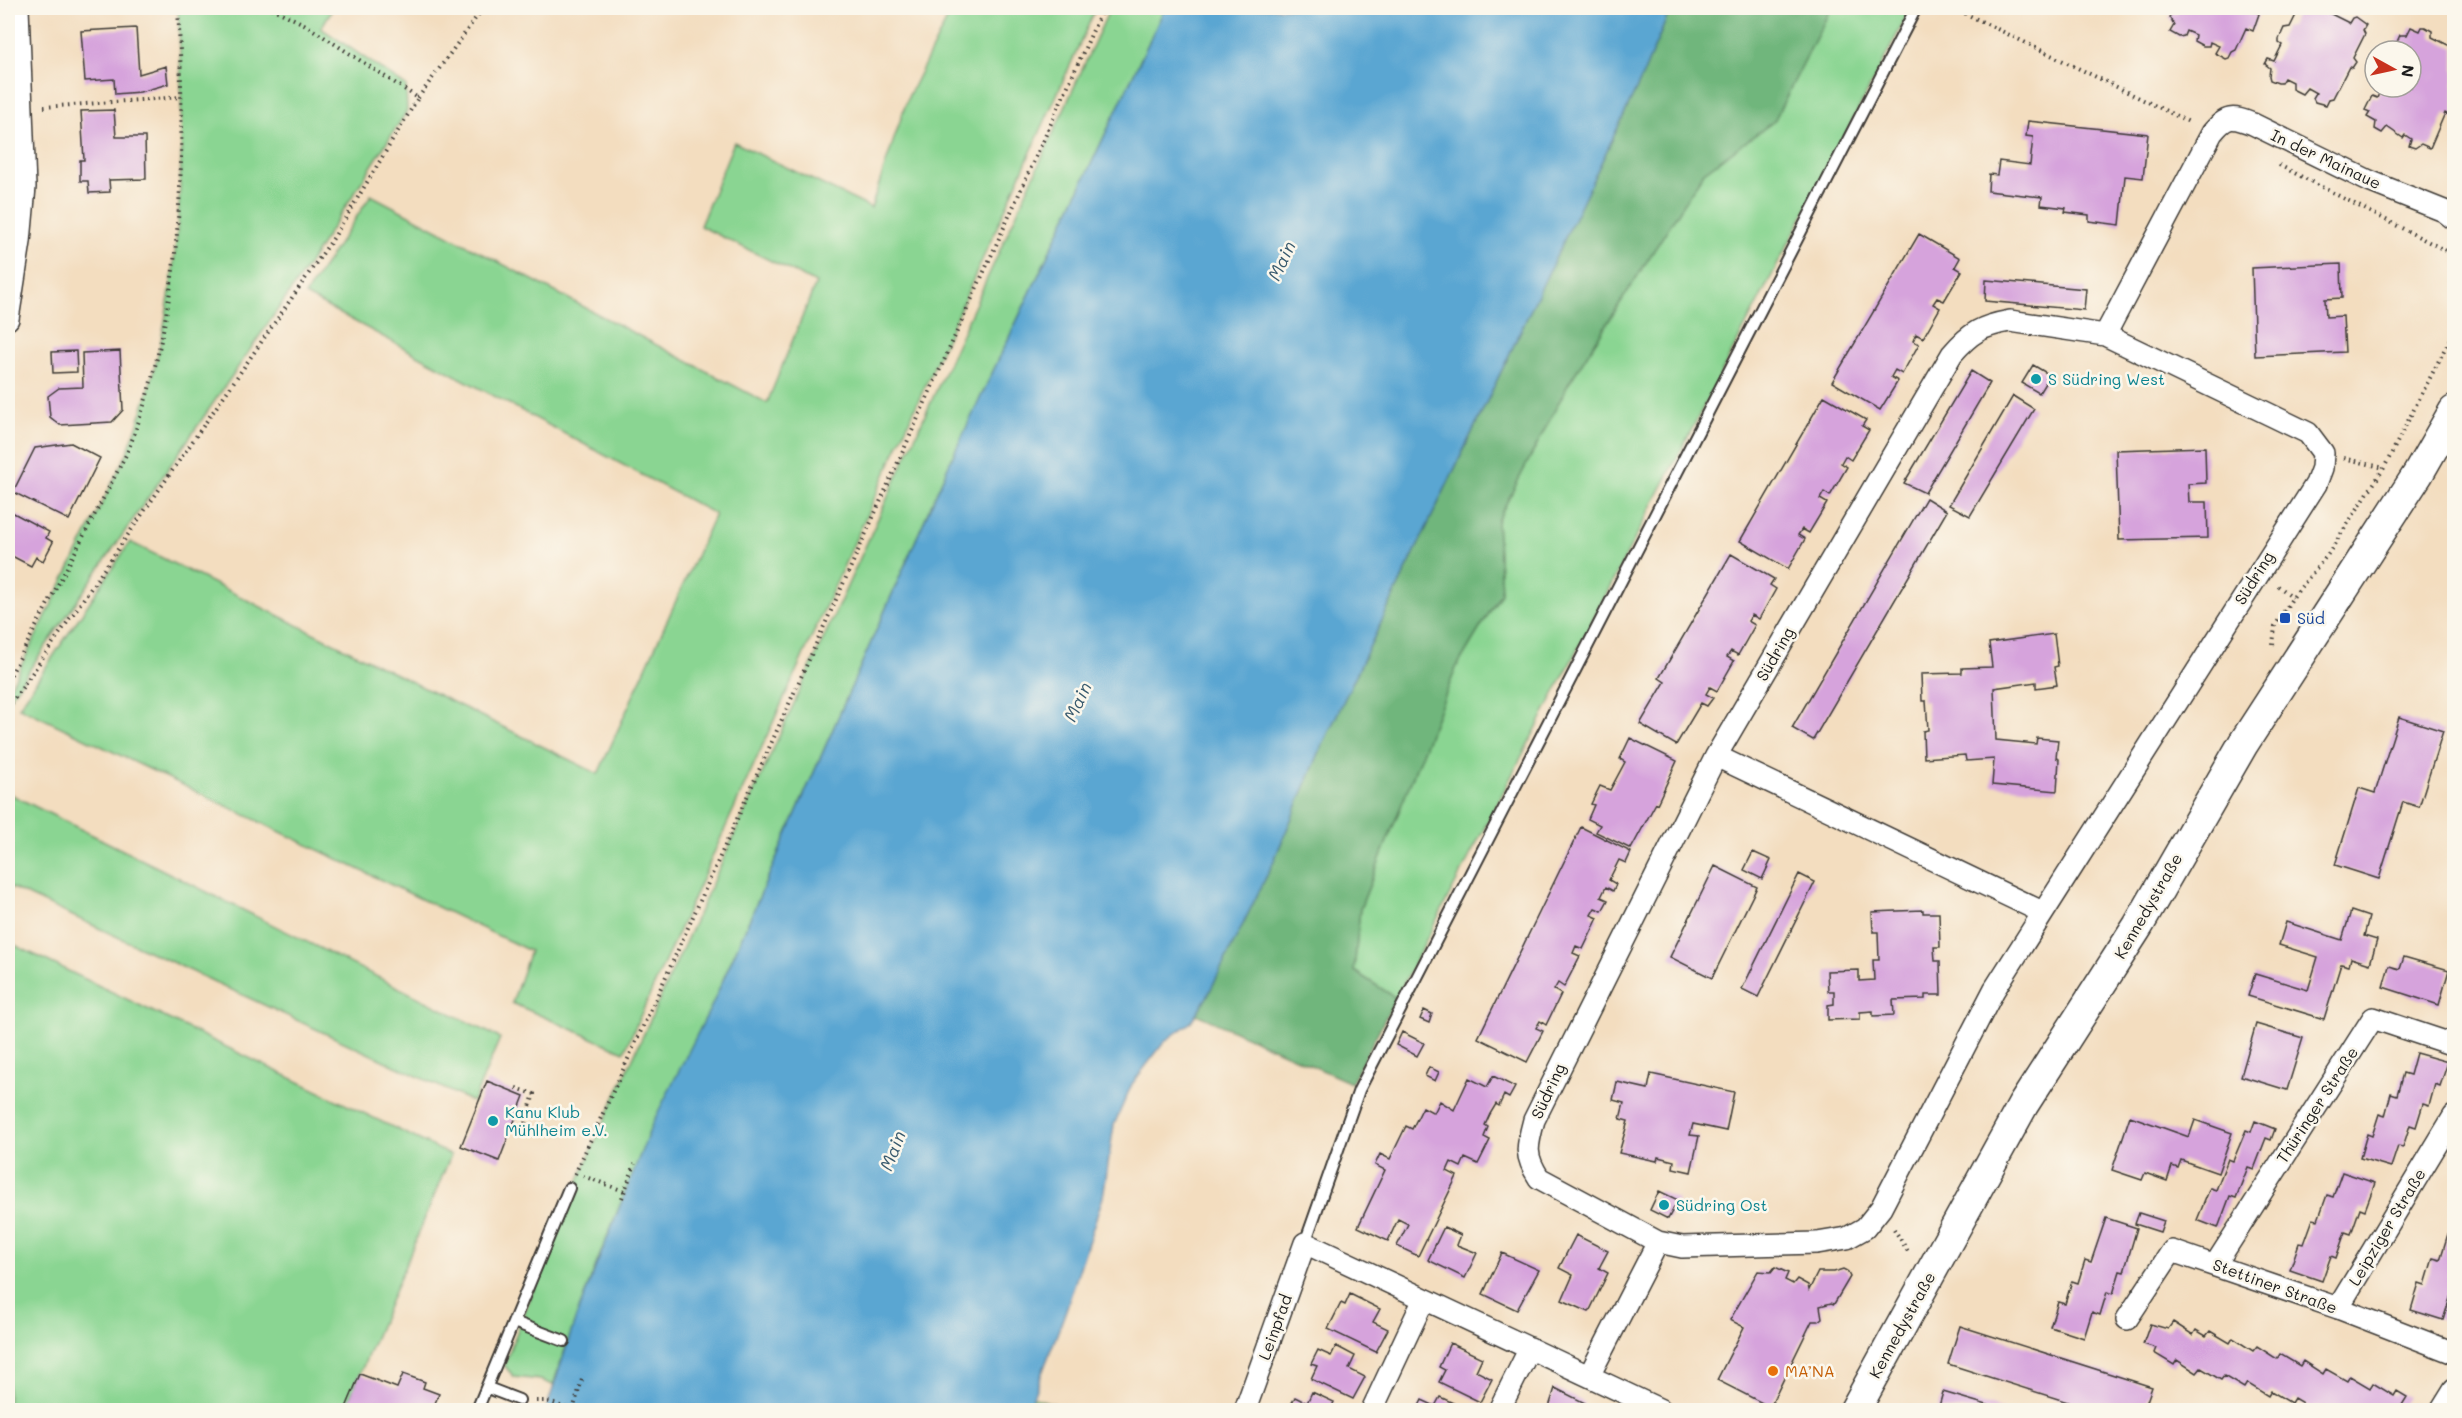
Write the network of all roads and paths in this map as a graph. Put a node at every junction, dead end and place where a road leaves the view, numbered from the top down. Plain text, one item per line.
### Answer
1 (18, 8) edge
2 (178, 8) edge
3 (184, 8) edge
4 (271, 8) edge
5 (483, 8) edge
6 (1103, 8) edge
7 (1916, 8) edge
8 (1954, 8) edge
9 (179, 17) junction
10 (181, 97) junction
11 (418, 98) junction
12 (23, 108) junction
13 (16, 133) edge
14 (2212, 133) junction
15 (2273, 163) dead end
16 (2451, 214) edge
17 (2454, 255) edge
18 (8, 319) edge
19 (2105, 335) junction
20 (2454, 411) edge
21 (2323, 453) junction
22 (2384, 468) dead end
23 (8, 680) edge
24 (8, 708) edge
25 (1716, 756) junction
26 (2042, 912) junction
27 (2454, 1044) edge
28 (516, 1088) dead end
29 (2454, 1116) edge
30 (525, 1122) dead end
31 (635, 1164) dead end
32 (575, 1173) junction
33 (569, 1188) joint
34 (624, 1191) junction
35 (622, 1198) dead end
36 (1658, 1242) junction
37 (1305, 1243) junction
38 (2215, 1265) junction
39 (1424, 1299) junction
40 (2338, 1308) junction
41 (2127, 1319) dead end
42 (514, 1322) junction
43 (564, 1341) dead end
44 (1530, 1348) junction
45 (2454, 1353) edge
46 (584, 1376) dead end
47 (1589, 1376) junction
48 (488, 1388) junction
49 (519, 1400) dead end
50 (545, 1401) dead end
51 (1629, 1404) edge
52 (477, 1410) edge
53 (573, 1410) edge
54 (1245, 1410) edge
55 (1372, 1410) edge
56 (1499, 1410) edge
57 (1661, 1410) edge
58 (1856, 1410) edge

1 - 12 street
2 - 9 path
3 - 9 path
4 - 11 path
5 - 11 path
6 - 32 path
7 - 37 lane
8 - 14 path
9 - 10 path
10 - 12 path
10 - 23 path
11 - 24 path
12 - 13 street
13 - 18 street
14 - 16 street, In der Mainaue
14 - 19 street
15 - 17 path
19 - 21 street, Südring
19 - 25 street, Südring
20 - 58 main road, Kennedystraße
21 - 22 path
21 - 26 street, Südring
25 - 26 street
25 - 36 street, Südring
26 - 36 street, Südring
27 - 38 street, Thüringer Straße
28 - 30 path
29 - 40 street, Leipziger Straße
31 - 34 path
32 - 33 path
32 - 34 path
33 - 42 lane
34 - 35 path
36 - 47 street
37 - 39 street
37 - 54 street, Leinpfad
38 - 40 street, Stettiner Straße
38 - 41 street, Stettiner Straße
39 - 44 street
39 - 55 street
40 - 45 street, Stettiner Straße
42 - 43 lane
42 - 48 lane
44 - 47 street
44 - 56 street
46 - 53 path
47 - 51 street
48 - 49 lane
48 - 52 lane
50 - 53 path
51 - 57 street

